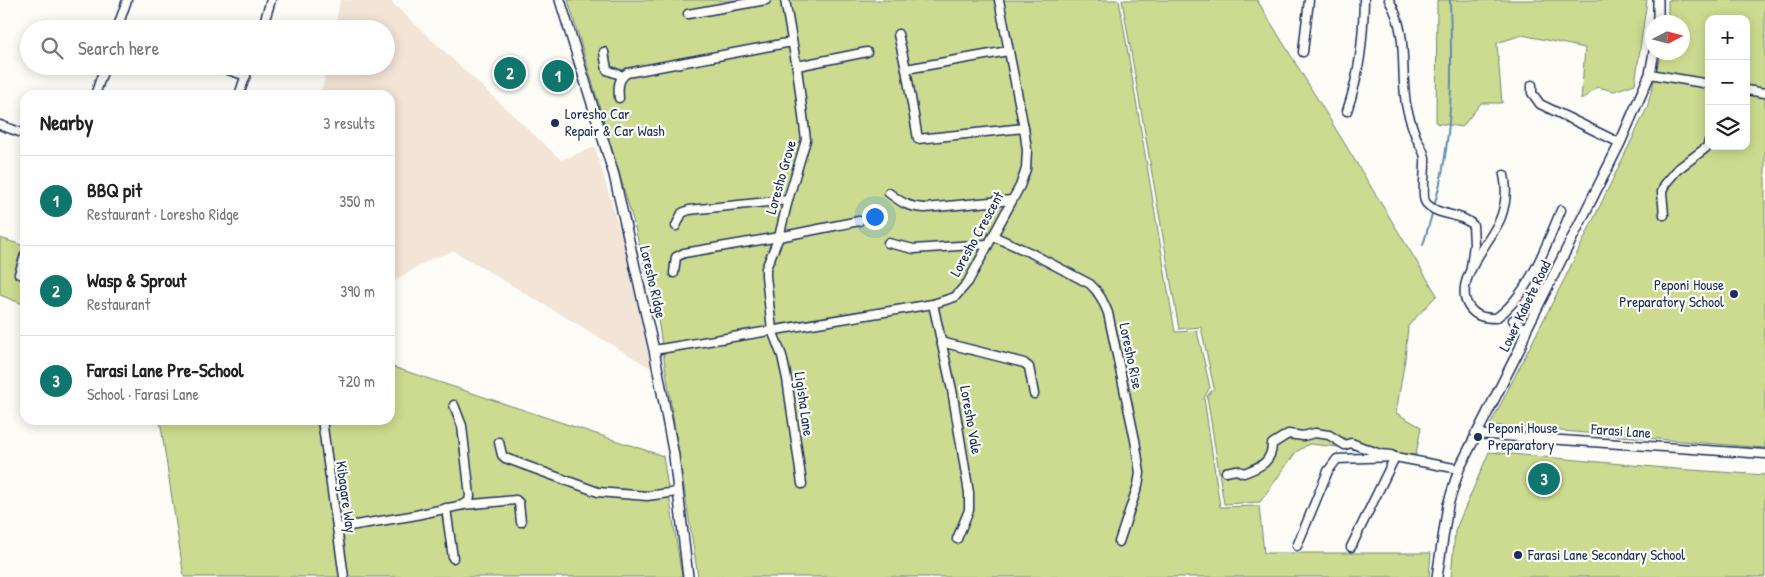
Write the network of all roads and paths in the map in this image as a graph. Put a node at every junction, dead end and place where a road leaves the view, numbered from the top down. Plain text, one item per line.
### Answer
1 (127, 0) edge
2 (271, 0) edge
3 (560, 0) edge
4 (766, 0) edge
5 (785, 0) edge
6 (999, 0) edge
7 (1309, 0) edge
8 (1364, 0) edge
9 (1389, 0) edge
10 (1658, 0) edge
11 (688, 14) dead end
12 (1658, 15) edge
13 (120, 20) edge
14 (265, 20) edge
15 (898, 34) dead end
16 (792, 42) junction
17 (1008, 51) junction
18 (604, 52) dead end
19 (868, 52) dead end
20 (1303, 52) dead end
21 (1653, 60) edge
22 (797, 66) junction
23 (906, 69) junction
24 (1650, 74) junction
25 (101, 75) edge
26 (243, 75) edge
27 (246, 76) joint
28 (623, 76) junction
29 (1705, 83) edge
30 (1532, 85) dead end
31 (97, 90) edge
32 (241, 90) edge
33 (1750, 91) edge
34 (1765, 93) edge
35 (619, 98) dead end
36 (1347, 111) dead end
37 (0, 125) edge
38 (1024, 128) junction
39 (20, 132) edge
40 (1620, 143) junction
41 (1705, 148) edge
42 (1504, 175) dead end
43 (889, 193) dead end
44 (788, 200) junction
45 (1012, 200) junction
46 (1561, 210) dead end
47 (1664, 215) dead end
48 (859, 221) dead end
49 (676, 226) dead end
50 (993, 236) junction
51 (778, 237) junction
52 (888, 243) dead end
53 (988, 244) junction
54 (1471, 267) junction
55 (20, 271) edge
56 (674, 273) dead end
57 (19, 274) dead end
58 (933, 304) junction
59 (1509, 316) junction
60 (772, 330) junction
61 (1526, 330) junction
62 (941, 342) junction
63 (654, 350) junction
64 (1034, 394) dead end
65 (454, 405) dead end
66 (323, 425) edge
67 (1475, 434) junction
68 (499, 442) dead end
69 (1765, 454) edge
70 (1395, 457) junction
71 (1459, 469) junction
72 (1226, 472) dead end
73 (802, 484) dead end
74 (677, 492) junction
75 (463, 505) junction
76 (446, 508) junction
77 (521, 522) dead end
78 (336, 528) junction
79 (957, 539) dead end
80 (1119, 542) dead end
81 (1297, 546) dead end
82 (1351, 547) dead end
83 (454, 558) dead end
84 (344, 577) edge
85 (688, 577) edge
86 (1438, 577) edge

1 - 13 street
2 - 14 street
3 - 63 main road, Loresho Ridge
4 - 11 street
5 - 16 street, Loresho Grove
6 - 17 street, Loresho Crescent
7 - 20 street
8 - 36 street
9 - 54 street
10 - 12 main road
15 - 23 street
16 - 22 street, Loresho Grove
16 - 28 street
17 - 23 street
17 - 38 street, Loresho Crescent
18 - 28 street
19 - 22 street
21 - 24 main road, Lower Kabete Road
22 - 44 street, Loresho Grove
23 - 38 street
24 - 29 street
24 - 40 main road, Lower Kabete Road
25 - 31 street
26 - 27 street
27 - 32 street
28 - 35 street
30 - 40 street
33 - 34 street
37 - 39 street
38 - 45 street, Loresho Crescent
40 - 61 main road, Lower Kabete Road
41 - 47 street
42 - 54 street
43 - 45 street
44 - 49 street
44 - 51 street, Loresho Grove
45 - 50 street, Loresho Crescent
46 - 59 street
48 - 51 street
50 - 53 street, Loresho Crescent
50 - 80 street, Loresho Rise
51 - 56 street
51 - 60 street, Loresho Grove
52 - 53 street
53 - 58 street, Loresho Crescent
54 - 59 street
55 - 57 street
58 - 60 street, Loresho Crescent
58 - 62 street, Loresho Vale
59 - 61 street
60 - 63 street, Loresho Crescent
60 - 73 street, Ligisha Lane
61 - 67 main road, Lower Kabete Road
62 - 64 street
62 - 79 street, Loresho Vale
63 - 74 main road, Loresho Ridge
65 - 75 street
66 - 78 street, Kibagare Way
67 - 69 street, Farasi Lane
67 - 71 main road, Lower Kabete Road
68 - 74 street
70 - 71 street
70 - 72 street
70 - 81 street
70 - 82 street
71 - 86 main road, Lower Kabete Road
74 - 85 main road, Loresho Ridge
75 - 76 street
75 - 77 street
76 - 78 street
76 - 83 street
78 - 84 street, Kibagare Way

